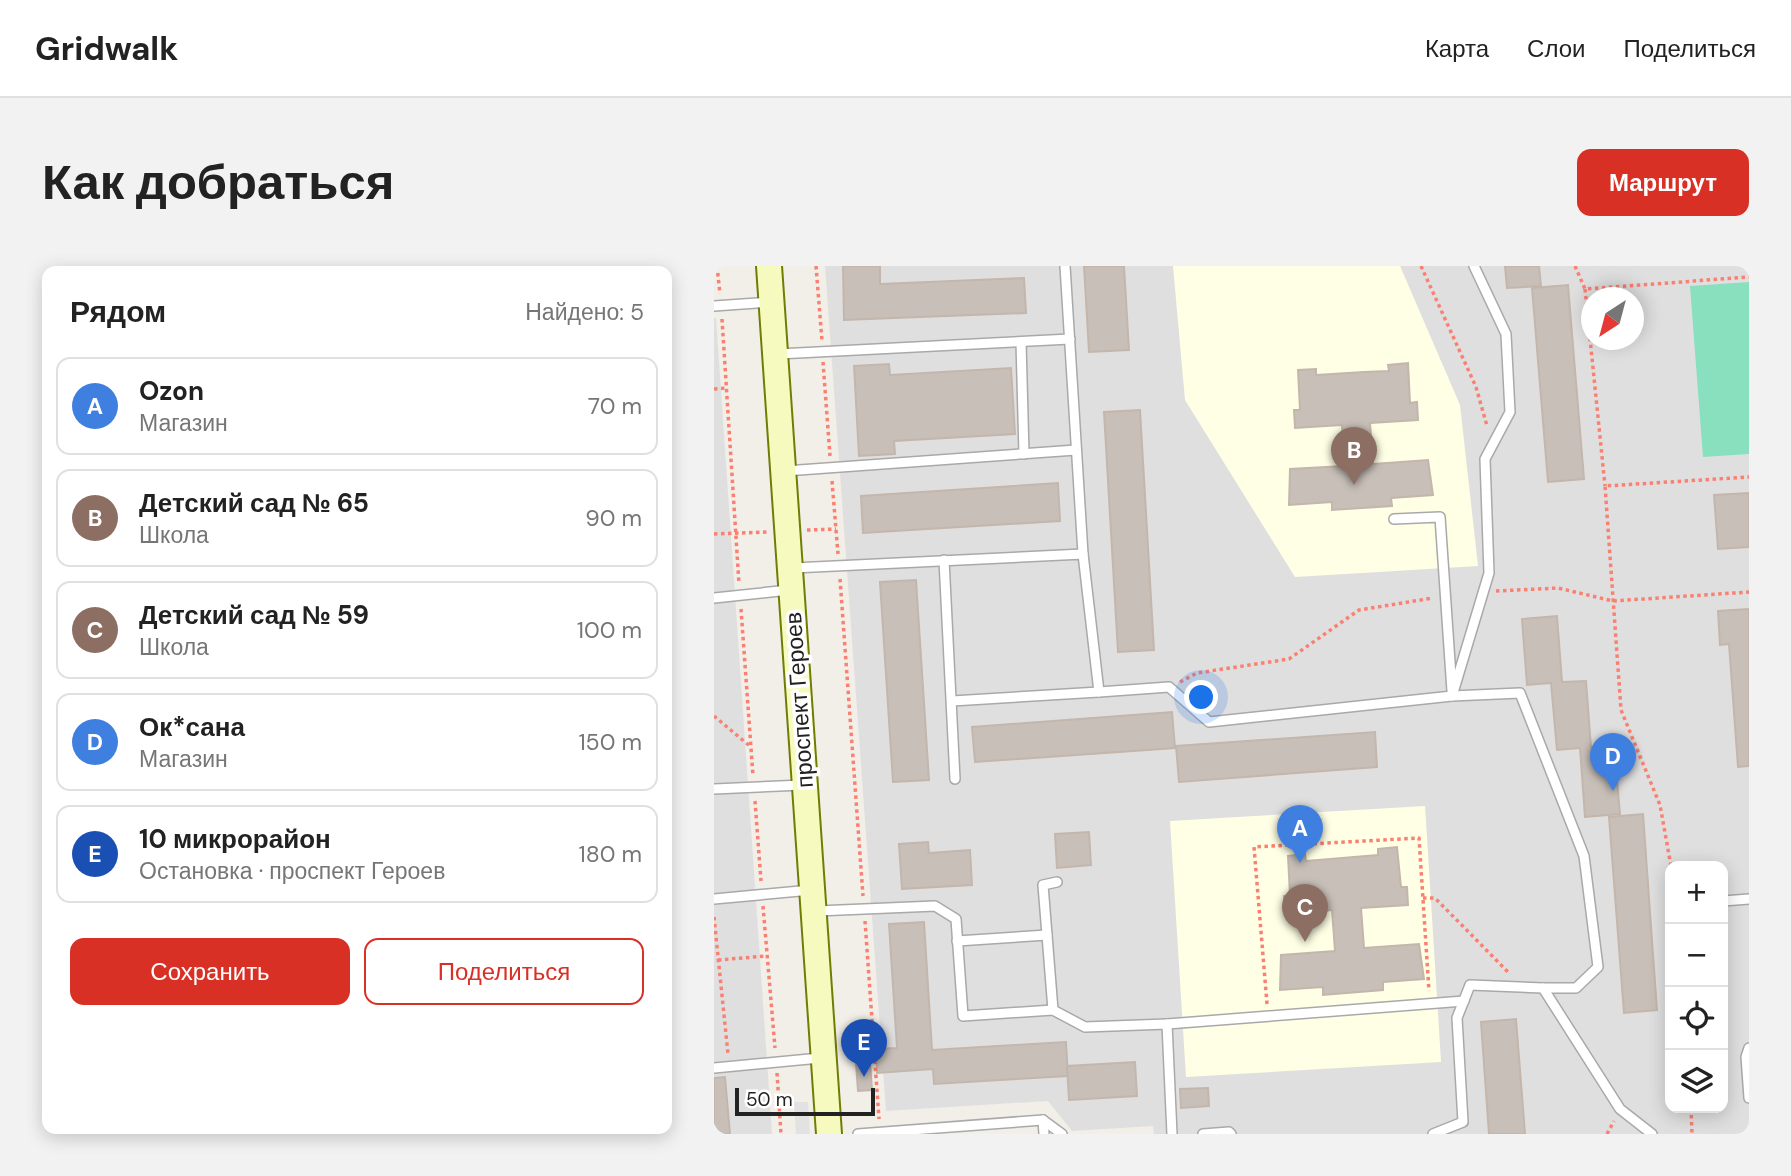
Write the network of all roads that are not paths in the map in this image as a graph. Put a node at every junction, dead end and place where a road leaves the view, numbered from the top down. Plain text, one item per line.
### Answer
1 (769, 266) edge
2 (1065, 266) edge
3 (1474, 266) edge
4 (772, 302) junction
5 (718, 306) edge
6 (1070, 339) junction
7 (1021, 342) junction
8 (775, 354) junction
9 (1076, 450) junction
10 (1024, 454) junction
11 (783, 471) junction
12 (1394, 519) dead end
13 (1083, 554) junction
14 (944, 560) junction
15 (791, 579) junction
16 (714, 598) edge
17 (1099, 692) junction
18 (1452, 696) junction
19 (952, 701) junction
20 (955, 779) dead end
21 (805, 785) junction
22 (714, 789) edge
23 (1057, 882) dead end
24 (714, 899) edge
25 (1749, 899) edge
26 (813, 901) junction
27 (1728, 901) edge
28 (1047, 935) junction
29 (957, 941) junction
30 (1543, 988) junction
31 (1464, 1001) junction
32 (1054, 1010) junction
33 (1167, 1024) junction
34 (1749, 1048) edge
35 (824, 1058) junction
36 (714, 1068) edge
37 (1749, 1098) edge
38 (1043, 1120) junction
39 (880, 1133) edge
40 (829, 1134) edge
41 (858, 1134) edge
42 (1044, 1134) edge
43 (1062, 1134) edge
44 (1172, 1134) edge
45 (1203, 1134) edge
46 (1231, 1134) edge
47 (1433, 1134) edge
48 (1653, 1134) edge

1 - 4 street, проспект Героев
2 - 6 lane
3 - 18 lane
4 - 5 lane
4 - 8 street, проспект Героев
6 - 7 lane
6 - 9 lane
7 - 8 lane
7 - 10 lane
8 - 11 street, проспект Героев
9 - 10 lane
9 - 13 lane
10 - 11 lane
11 - 15 street, проспект Героев
12 - 18 lane
13 - 14 lane
13 - 17 lane
14 - 15 lane
14 - 19 lane
15 - 16 lane
15 - 21 street, проспект Героев
17 - 18 lane
17 - 19 lane
18 - 30 lane
19 - 20 lane
21 - 22 lane
21 - 26 street, проспект Героев
23 - 28 lane
24 - 26 lane
25 - 27 lane
26 - 29 lane
26 - 35 street, проспект Героев
28 - 29 lane
28 - 32 lane
29 - 32 lane
30 - 31 lane
30 - 48 lane
31 - 33 lane
31 - 47 lane
32 - 33 lane
33 - 44 lane
34 - 37 lane
35 - 36 lane
35 - 40 street, проспект Героев
38 - 39 lane
38 - 42 lane
38 - 43 lane
39 - 41 lane
45 - 46 lane

